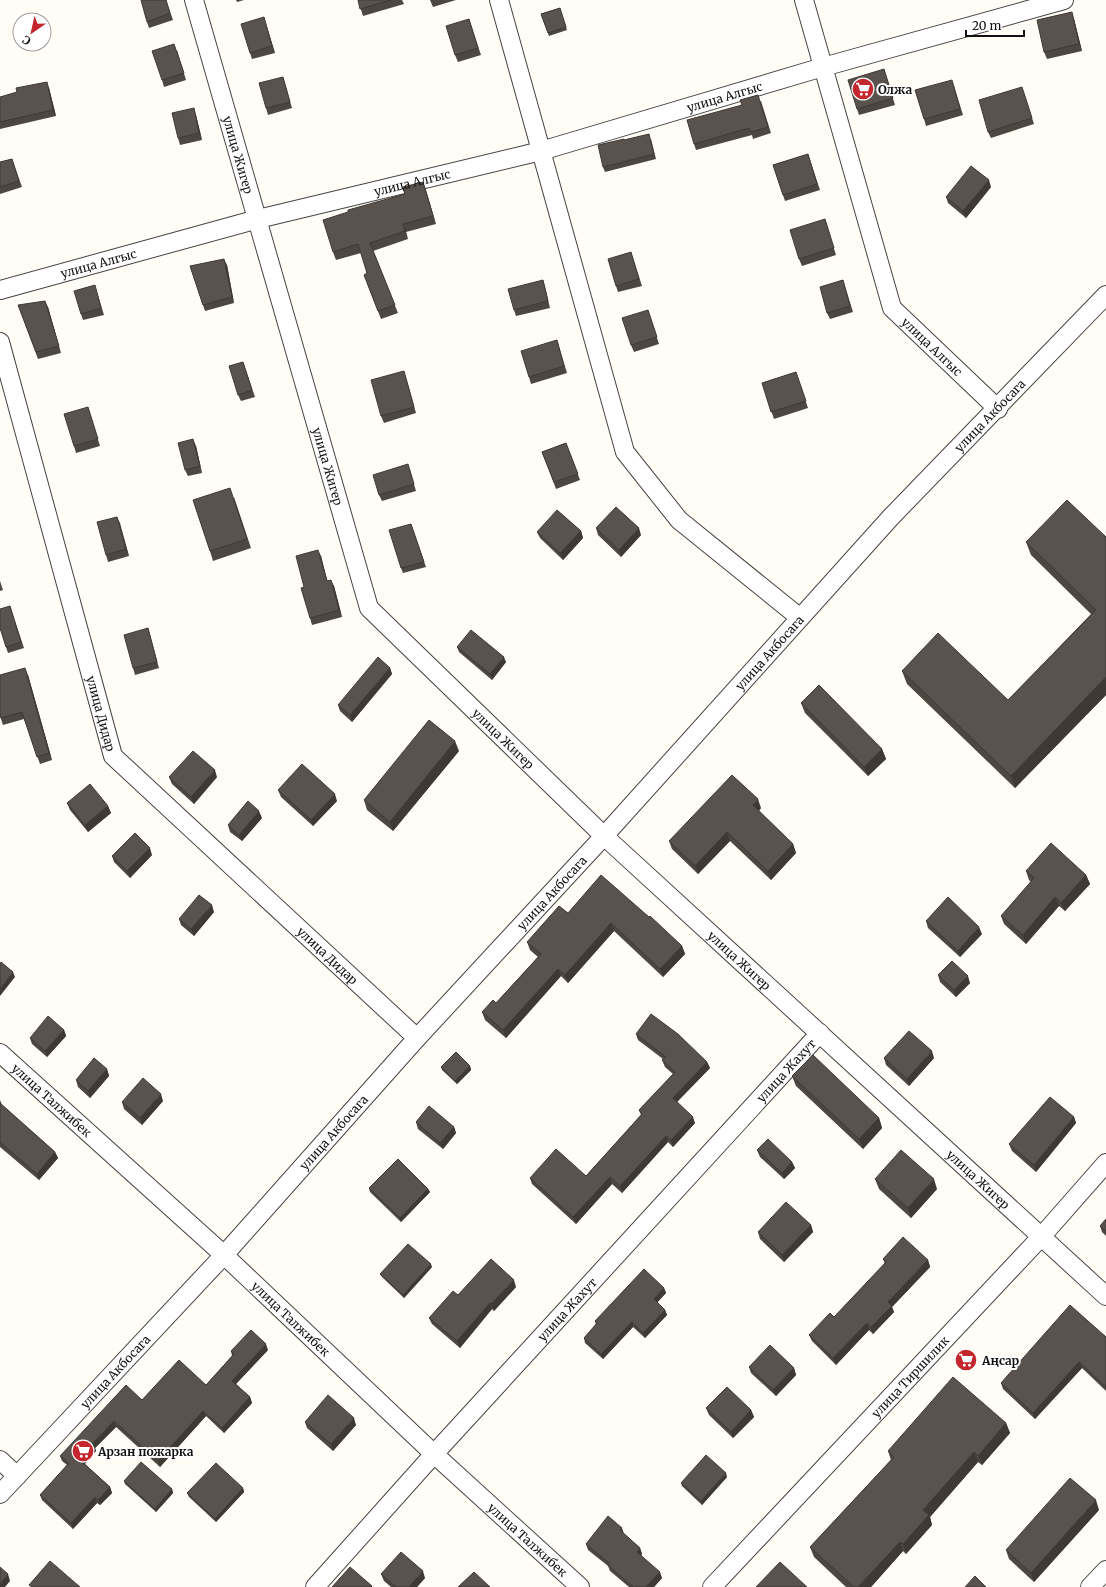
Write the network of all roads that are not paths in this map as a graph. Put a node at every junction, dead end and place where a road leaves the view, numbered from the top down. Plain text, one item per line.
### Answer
1 (194, 0) edge
2 (499, 0) edge
3 (804, 0) edge
4 (1064, 0) edge
5 (823, 67) junction
6 (541, 151) junction
7 (258, 219) junction
8 (0, 290) edge
9 (1106, 295) edge
10 (0, 342) edge
11 (998, 409) junction
12 (799, 617) junction
13 (604, 836) junction
14 (820, 1033) junction
15 (417, 1038) junction
16 (0, 1053) edge
17 (1106, 1163) edge
18 (1041, 1237) junction
19 (224, 1255) junction
20 (1106, 1296) edge
21 (434, 1454) junction
22 (0, 1460) edge
23 (17, 1476) junction
24 (0, 1494) edge
25 (1106, 1570) edge
26 (315, 1587) edge
27 (580, 1587) edge
28 (712, 1587) edge
29 (1090, 1587) edge

1 - 7 street, улица Жигер
2 - 6 street
3 - 5 street, улица Алгыс
4 - 5 street, улица Алгыс
5 - 6 street, улица Алгыс
5 - 11 street, улица Алгыс
6 - 7 street, улица Алгыс
6 - 12 street
7 - 8 street, улица Алгыс
7 - 13 street, улица Жигер
9 - 11 street, улица Акбосага
10 - 15 street, улица Дидар
11 - 12 street, улица Акбосага
12 - 13 street, улица Акбосага
13 - 14 street, улица Жигер
13 - 15 street, улица Акбосага
14 - 18 street, улица Жигер
14 - 21 street, улица Жахут
15 - 19 street, улица Акбосага
16 - 19 street, улица Талжибек
17 - 18 street, улица Тиршилик
18 - 20 street, улица Жигер
18 - 28 street, улица Тиршилик
19 - 21 street, улица Талжибек
19 - 23 street, улица Акбосага
21 - 26 street, улица Жахут
21 - 27 street, улица Талжибек
22 - 23 street
23 - 24 street, улица Акбосага
25 - 29 street

